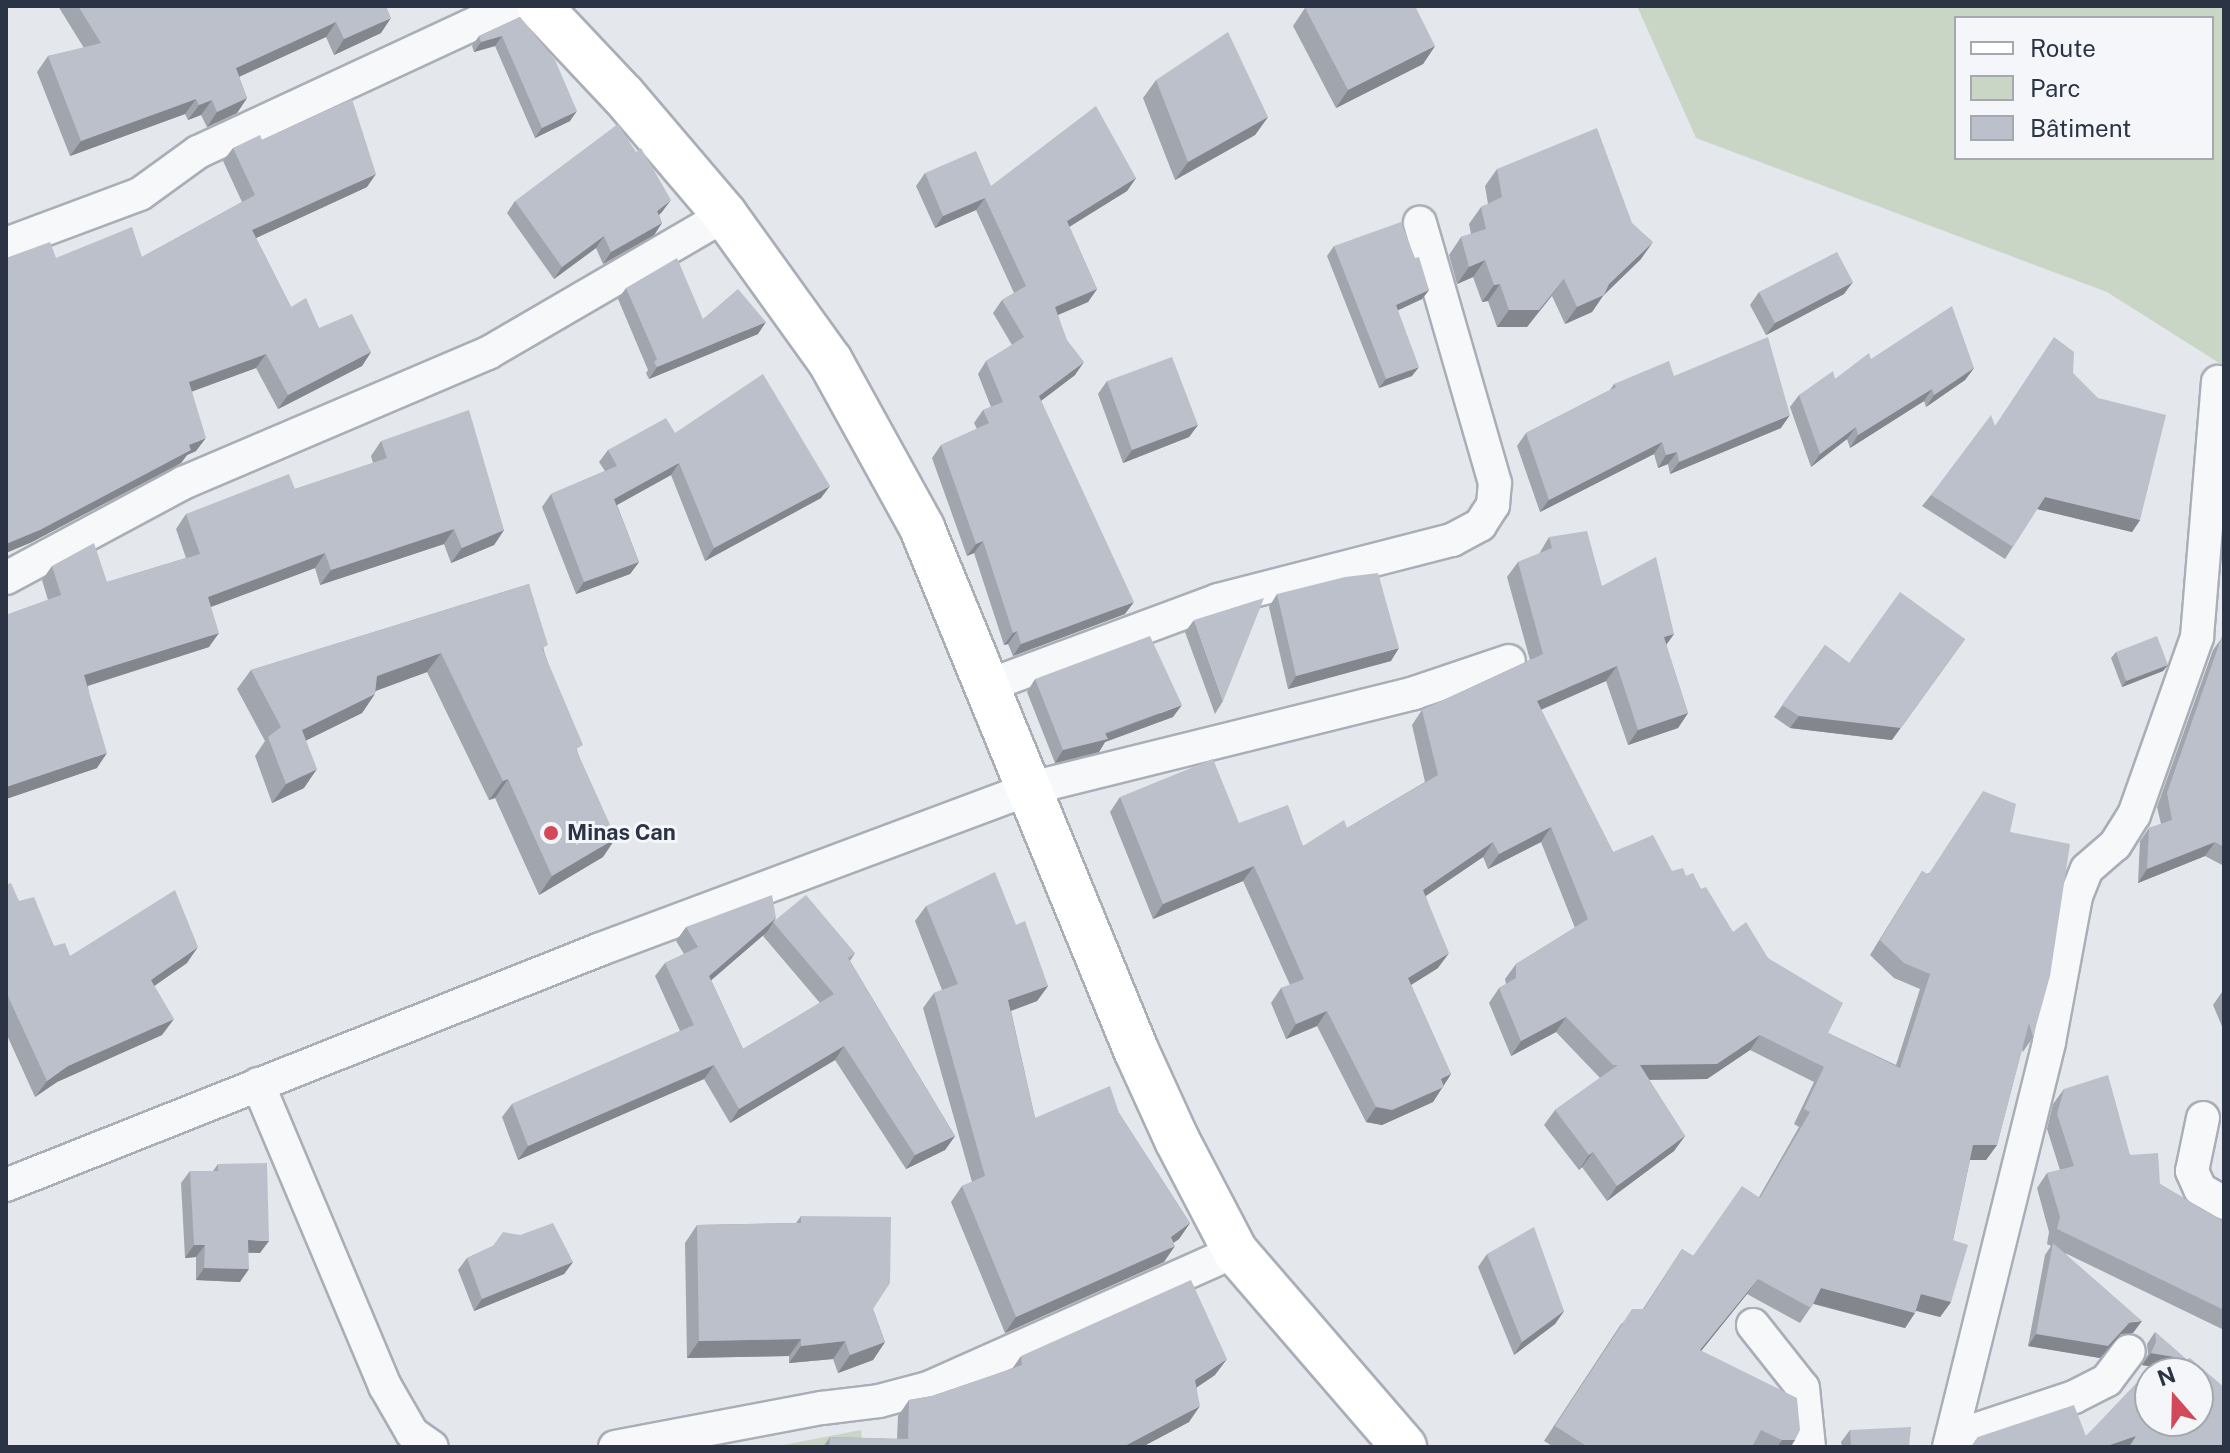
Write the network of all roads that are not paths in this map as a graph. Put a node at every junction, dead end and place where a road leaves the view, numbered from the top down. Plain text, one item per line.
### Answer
1 (512, 6) edge
2 (539, 6) edge
3 (725, 215) junction
4 (1420, 223) dead end
5 (6, 244) edge
6 (2218, 382) dead end
7 (2214, 542) edge
8 (6, 578) edge
9 (1509, 661) dead end
10 (987, 686) junction
11 (1031, 788) junction
12 (258, 1084) junction
13 (2203, 1118) dead end
14 (6, 1185) edge
15 (2224, 1203) edge
16 (1235, 1251) junction
17 (1753, 1325) dead end
18 (2129, 1351) dead end
19 (1952, 1442) edge
20 (432, 1447) edge
21 (615, 1447) edge
22 (1404, 1447) edge
23 (1809, 1447) edge

1 - 5 street
2 - 3 main road
3 - 8 street
3 - 10 main road
4 - 10 street
6 - 7 street
7 - 19 street
9 - 11 street
10 - 11 main road
11 - 12 street
11 - 16 main road
12 - 14 street
12 - 20 street
13 - 15 street
16 - 21 street
16 - 22 main road
17 - 23 street
18 - 19 street

